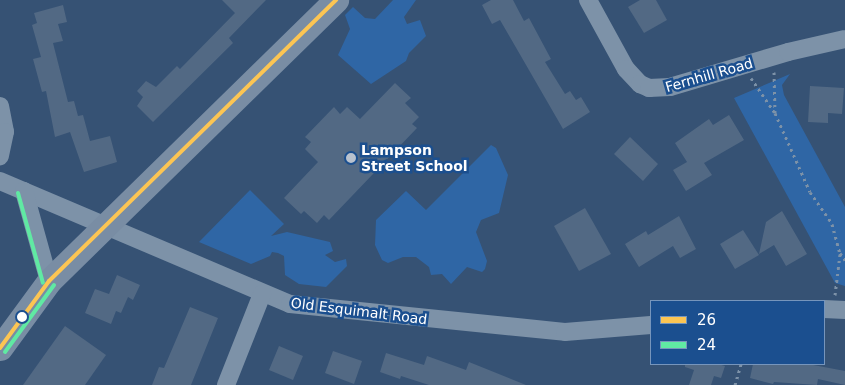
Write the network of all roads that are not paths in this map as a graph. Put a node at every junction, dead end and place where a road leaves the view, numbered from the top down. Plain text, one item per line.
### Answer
1 (336, 0) edge
2 (588, 0) edge
3 (845, 39) edge
4 (0, 106) edge
5 (0, 156) edge
6 (0, 181) edge
7 (24, 191) junction
8 (105, 226) junction
9 (49, 281) junction
10 (262, 294) junction
11 (650, 325) edge
12 (0, 348) edge
13 (226, 385) edge

1 - 8 main road
2 - 3 street, Fernhill Road
4 - 5 street
6 - 7 street, Old Esquimalt Road
7 - 8 street, Old Esquimalt Road
7 - 9 street
8 - 9 main road
8 - 10 street, Old Esquimalt Road
9 - 12 main road
10 - 11 street, Old Esquimalt Road
10 - 13 street

